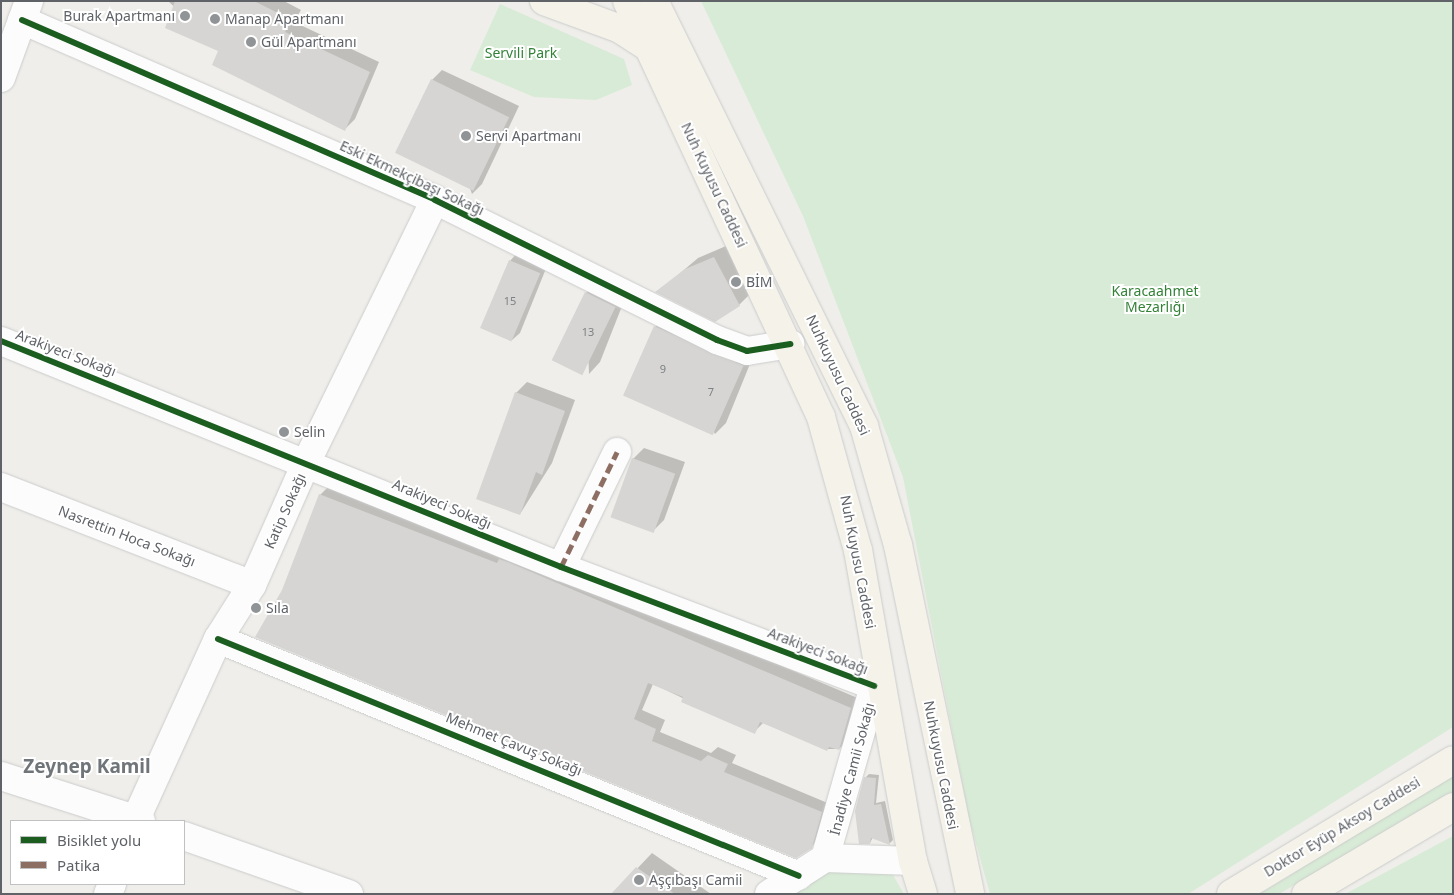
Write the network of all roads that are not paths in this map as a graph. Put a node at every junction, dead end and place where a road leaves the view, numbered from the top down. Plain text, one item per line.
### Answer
1 (544, 1) edge
2 (548, 1) edge
3 (583, 1) edge
4 (627, 1) edge
5 (654, 1) edge
6 (25, 11) edge
7 (650, 48) junction
8 (1, 78) edge
9 (435, 200) junction
10 (1, 341) edge
11 (790, 344) junction
12 (617, 452) dead end
13 (307, 461) junction
14 (1, 487) edge
15 (561, 567) junction
16 (252, 585) junction
17 (218, 639) junction
18 (878, 686) junction
19 (1453, 760) edge
20 (1, 776) edge
21 (1453, 807) edge
22 (135, 820) edge
23 (138, 820) edge
24 (185, 836) edge
25 (825, 858) junction
26 (913, 861) junction
27 (799, 876) junction
28 (1234, 893) edge
29 (349, 894) edge
30 (769, 894) edge
31 (923, 894) edge
32 (970, 894) edge
33 (1306, 894) edge

1 - 7 main road
2 - 3 main road
4 - 7 main road, Nuh Kuyusu Caddesi
5 - 32 main road, Nuhkuyusu Caddesi
6 - 8 street
6 - 9 street, Eski Ekmekçibaşı Sokağı
7 - 11 main road, Nuh Kuyusu Caddesi
9 - 11 street, Eski Ekmekçibaşı Sokağı
9 - 13 street, Katip Sokağı
10 - 13 street, Arakiyeci Sokağı
11 - 18 main road, Nuh Kuyusu Caddesi
12 - 15 street
13 - 15 street, Arakiyeci Sokağı
13 - 16 street, Katip Sokağı
14 - 16 street, Nasrettin Hoca Sokağı
15 - 18 street, Arakiyeci Sokağı
16 - 17 street, Katip Sokağı
17 - 23 street, Katip Sokağı
17 - 27 street, Mehmet Çavuş Sokağı
18 - 25 street, İnadiye Camii Sokağı
18 - 26 main road, Nuh Kuyusu Caddesi
19 - 28 main road, Doktor Eyüp Aksoy Caddesi
20 - 22 street
21 - 33 main road
24 - 29 street
25 - 26 street
25 - 27 street
26 - 31 main road, Nuh Kuyusu Caddesi
27 - 30 street

